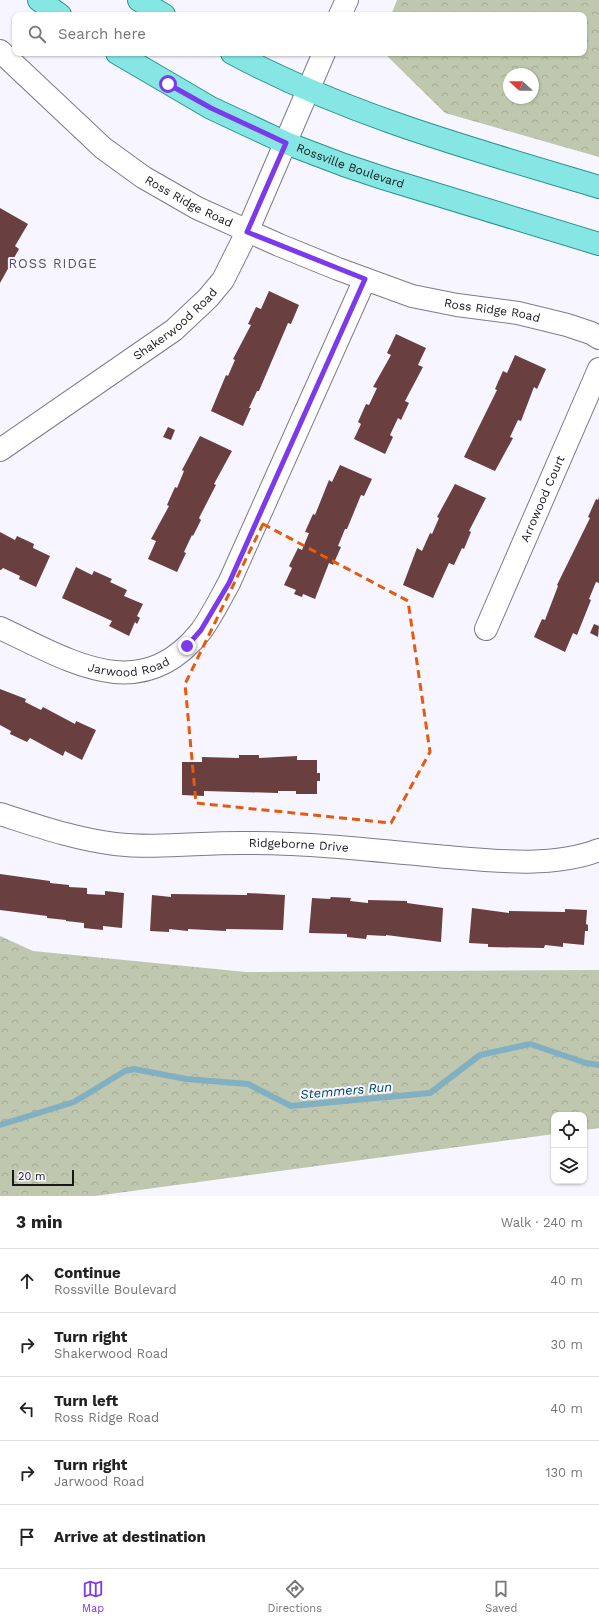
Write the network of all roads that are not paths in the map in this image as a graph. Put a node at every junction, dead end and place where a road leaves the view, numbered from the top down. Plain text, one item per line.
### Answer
1 (39, 0) edge
2 (140, 0) edge
3 (347, 0) edge
4 (56, 12) edge
5 (159, 12) edge
6 (341, 12) edge
7 (0, 51) edge
8 (122, 56) edge
9 (238, 56) edge
10 (323, 56) edge
11 (308, 91) junction
12 (286, 143) junction
13 (599, 187) edge
14 (247, 232) junction
15 (599, 244) edge
16 (365, 279) junction
17 (599, 338) edge
18 (599, 369) edge
19 (0, 450) edge
20 (0, 628) edge
21 (486, 629) dead end
22 (0, 814) edge
23 (599, 850) edge

1 - 4 main road
2 - 5 main road
3 - 6 street
7 - 14 street, Ross Ridge Road
8 - 12 main road, Rossville Boulevard
9 - 11 main road
10 - 11 street, Shakerwood Road
11 - 12 street, Shakerwood Road
11 - 13 main road
12 - 14 street, Shakerwood Road
12 - 15 main road, Rossville Boulevard
14 - 16 street, Ross Ridge Road
14 - 19 street, Shakerwood Road
16 - 17 street, Ross Ridge Road
16 - 20 street, Jarwood Road
18 - 21 street, Arrowood Court
22 - 23 street, Ridgeborne Drive

